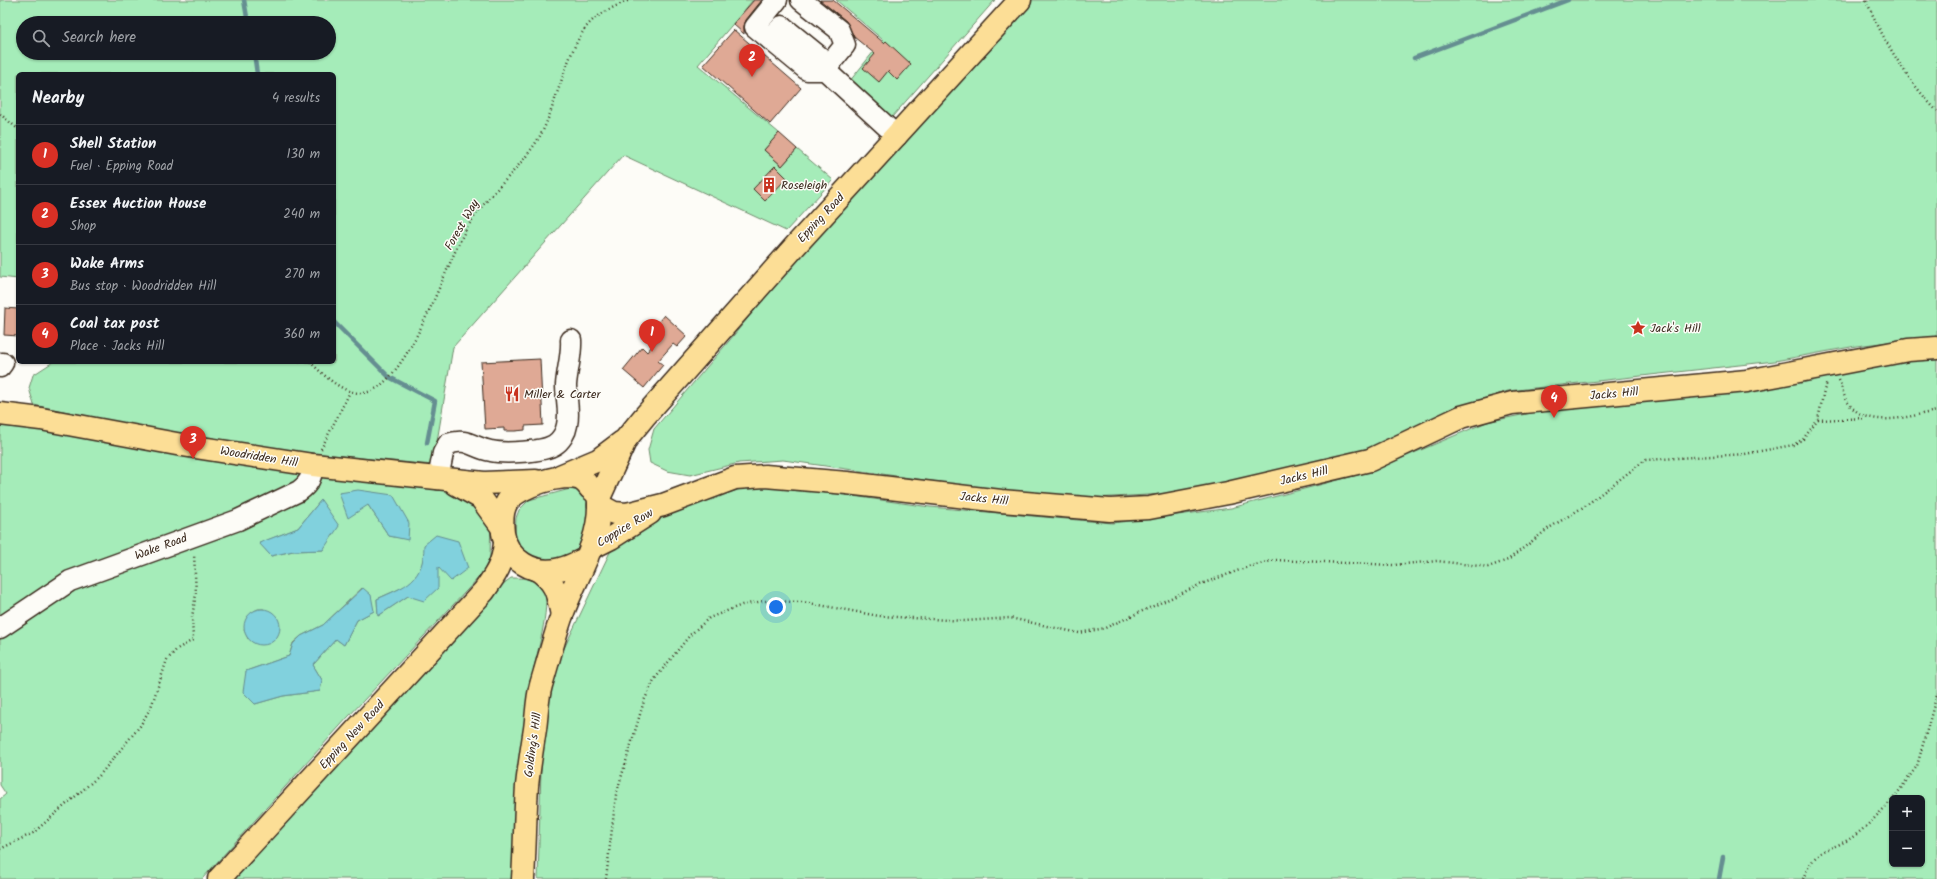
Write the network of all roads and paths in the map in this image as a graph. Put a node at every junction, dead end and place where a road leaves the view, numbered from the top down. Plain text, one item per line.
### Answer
1 (630, 0) edge
2 (777, 0) edge
3 (802, 0) edge
4 (1020, 0) edge
5 (1866, 0) edge
6 (828, 68) junction
7 (1937, 112) edge
8 (0, 114) edge
9 (16, 127) edge
10 (896, 136) junction
11 (571, 340) dead end
12 (1937, 348) edge
13 (312, 364) edge
14 (1838, 376) dead end
15 (1829, 378) dead end
16 (350, 392) junction
17 (1937, 411) edge
18 (0, 414) edge
19 (1867, 418) junction
20 (1818, 420) junction
21 (626, 439) junction
22 (313, 465) junction
23 (443, 480) junction
24 (547, 480) junction
25 (599, 501) junction
26 (663, 505) junction
27 (504, 535) junction
28 (193, 536) junction
29 (589, 553) junction
30 (533, 568) junction
31 (484, 591) junction
32 (562, 615) junction
33 (0, 628) edge
34 (1937, 694) edge
35 (1896, 795) edge
36 (1889, 803) edge
37 (0, 850) edge
38 (219, 879) edge
39 (523, 879) edge
40 (606, 879) edge
41 (1803, 879) edge

1 - 16 path, Forest Way
2 - 6 street
3 - 6 street
4 - 10 main road, Epping Road
5 - 7 path
6 - 10 street
8 - 9 path
10 - 21 main road, Epping Road
11 - 23 street
12 - 26 main road, Jacks Hill
13 - 16 path
14 - 19 path
15 - 20 path
16 - 22 path
17 - 19 path
18 - 22 main road, Woodridden Hill
19 - 20 path
20 - 40 path
21 - 24 main road, Epping Road
21 - 25 main road, Epping Road
22 - 23 main road, Woodridden Hill
22 - 28 street, Wake Road
23 - 24 main road, Woodridden Hill
23 - 27 main road, Woodridden Hill
24 - 25 main road
24 - 27 main road
25 - 26 main road, Coppice Row
25 - 29 main road
26 - 29 main road, Coppice Row
27 - 30 main road
27 - 31 main road, Epping New Road
28 - 33 street, Wake Road
28 - 37 path
29 - 30 main road
29 - 32 main road, Golding's Hill
30 - 31 main road, Epping New Road
30 - 32 main road
31 - 38 main road, Epping New Road
32 - 39 main road, Golding's Hill
34 - 35 path
36 - 41 path

